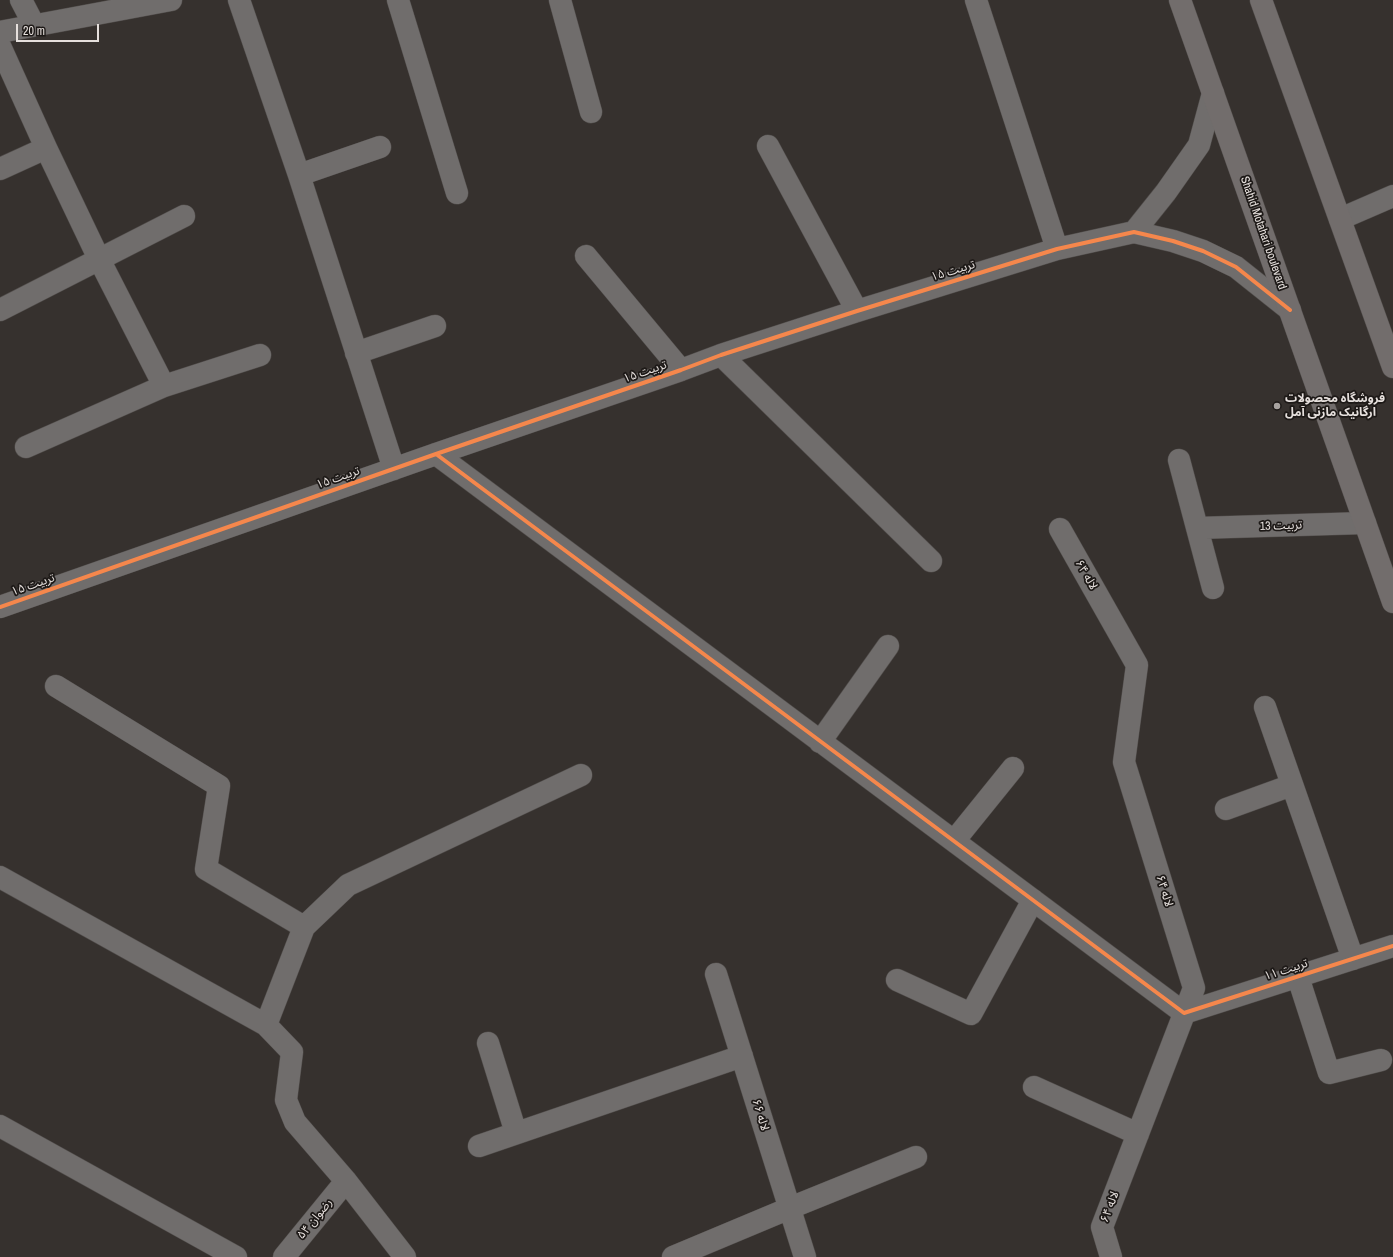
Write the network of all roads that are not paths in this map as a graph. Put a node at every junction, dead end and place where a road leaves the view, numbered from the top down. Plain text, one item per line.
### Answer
1 (21, 0) edge
2 (171, 0) edge
3 (240, 0) edge
4 (398, 0) edge
5 (560, 0) edge
6 (976, 0) edge
7 (1180, 0) edge
8 (1261, 0) edge
9 (34, 25) junction
10 (0, 32) edge
11 (0, 46) edge
12 (1213, 92) junction
13 (591, 112) dead end
14 (768, 146) dead end
15 (380, 147) dead end
16 (46, 148) junction
17 (0, 169) edge
18 (299, 174) junction
19 (457, 193) dead end
20 (1393, 196) edge
21 (184, 216) dead end
22 (1340, 219) junction
23 (1134, 232) junction
24 (1057, 250) junction
25 (586, 256) dead end
26 (99, 259) junction
27 (0, 310) edge
28 (1290, 310) junction
29 (857, 311) junction
30 (435, 326) dead end
31 (356, 353) junction
32 (720, 355) junction
33 (260, 356) dead end
34 (1393, 367) edge
35 (681, 370) junction
36 (164, 386) junction
37 (26, 446) dead end
38 (436, 454) junction
39 (1179, 460) dead end
40 (394, 469) junction
41 (1365, 523) junction
42 (1197, 528) junction
43 (1060, 529) dead end
44 (931, 561) dead end
45 (1213, 588) dead end
46 (1393, 602) edge
47 (0, 607) edge
48 (888, 646) dead end
49 (56, 686) dead end
50 (1265, 707) dead end
51 (820, 742) junction
52 (1013, 768) dead end
53 (581, 775) dead end
54 (1292, 785) junction
55 (1226, 809) dead end
56 (954, 841) junction
57 (0, 877) edge
58 (1033, 900) junction
59 (304, 927) junction
60 (1393, 946) edge
61 (1353, 959) junction
62 (716, 974) dead end
63 (1298, 977) junction
64 (897, 980) dead end
65 (1184, 1013) junction
66 (266, 1025) junction
67 (488, 1043) dead end
68 (742, 1056) junction
69 (1381, 1060) dead end
70 (1034, 1087) dead end
71 (0, 1126) edge
72 (516, 1133) junction
73 (1138, 1134) junction
74 (479, 1146) dead end
75 (916, 1157) dead end
76 (346, 1181) junction
77 (790, 1208) junction
78 (236, 1257) edge
79 (284, 1257) edge
80 (404, 1257) edge
81 (673, 1257) edge
82 (805, 1257) edge
83 (1111, 1257) edge

1 - 9 street
2 - 9 street
3 - 18 street
4 - 19 street
5 - 13 street
6 - 24 street
7 - 12 main road, Shahid Motahari boulevard
8 - 22 main road
9 - 10 street
11 - 16 street
12 - 23 street
12 - 28 main road, Shahid Motahari boulevard
14 - 29 street
15 - 18 street
16 - 17 street
16 - 26 street
18 - 31 street
20 - 22 street
21 - 26 street
22 - 34 main road
23 - 24 street, تربیت ۱۵
23 - 28 street, تربیت ۱۵
24 - 29 street, تربیت ۱۵
25 - 35 street
26 - 27 street
26 - 36 street
28 - 41 main road, Shahid Motahari boulevard
29 - 32 street, تربیت ۱۵
30 - 31 street
31 - 40 street
32 - 35 street, تربیت ۱۵
32 - 44 street
33 - 36 street
35 - 38 street, تربیت ۱۵
36 - 37 street
38 - 40 street, تربیت ۱۵
38 - 51 street
39 - 42 street
40 - 47 street, تربیت ۱۵
41 - 42 street, تربیت 13
41 - 46 main road, Shahid Motahari boulevard
42 - 45 street
43 - 65 street, لاله ۶۴
48 - 51 street
49 - 59 street
50 - 54 street
51 - 56 street
52 - 56 street
53 - 59 street
54 - 55 street
54 - 61 street
56 - 58 street
57 - 66 street
58 - 64 street
58 - 65 street
59 - 66 street
60 - 61 street, تربیت ۱۱
61 - 63 street, تربیت ۱۱
62 - 68 street, لاله ۶۶
63 - 65 street, تربیت ۱۱
63 - 69 street
65 - 73 street, لاله ۶۴
66 - 76 street
67 - 72 street
68 - 72 street
68 - 77 street, لاله ۶۶
70 - 73 street
71 - 78 street
72 - 74 street
73 - 83 street, لاله ۶۴
75 - 77 street
76 - 79 street, رضوان ۵۴
76 - 80 street
77 - 81 street
77 - 82 street, لاله ۶۶

